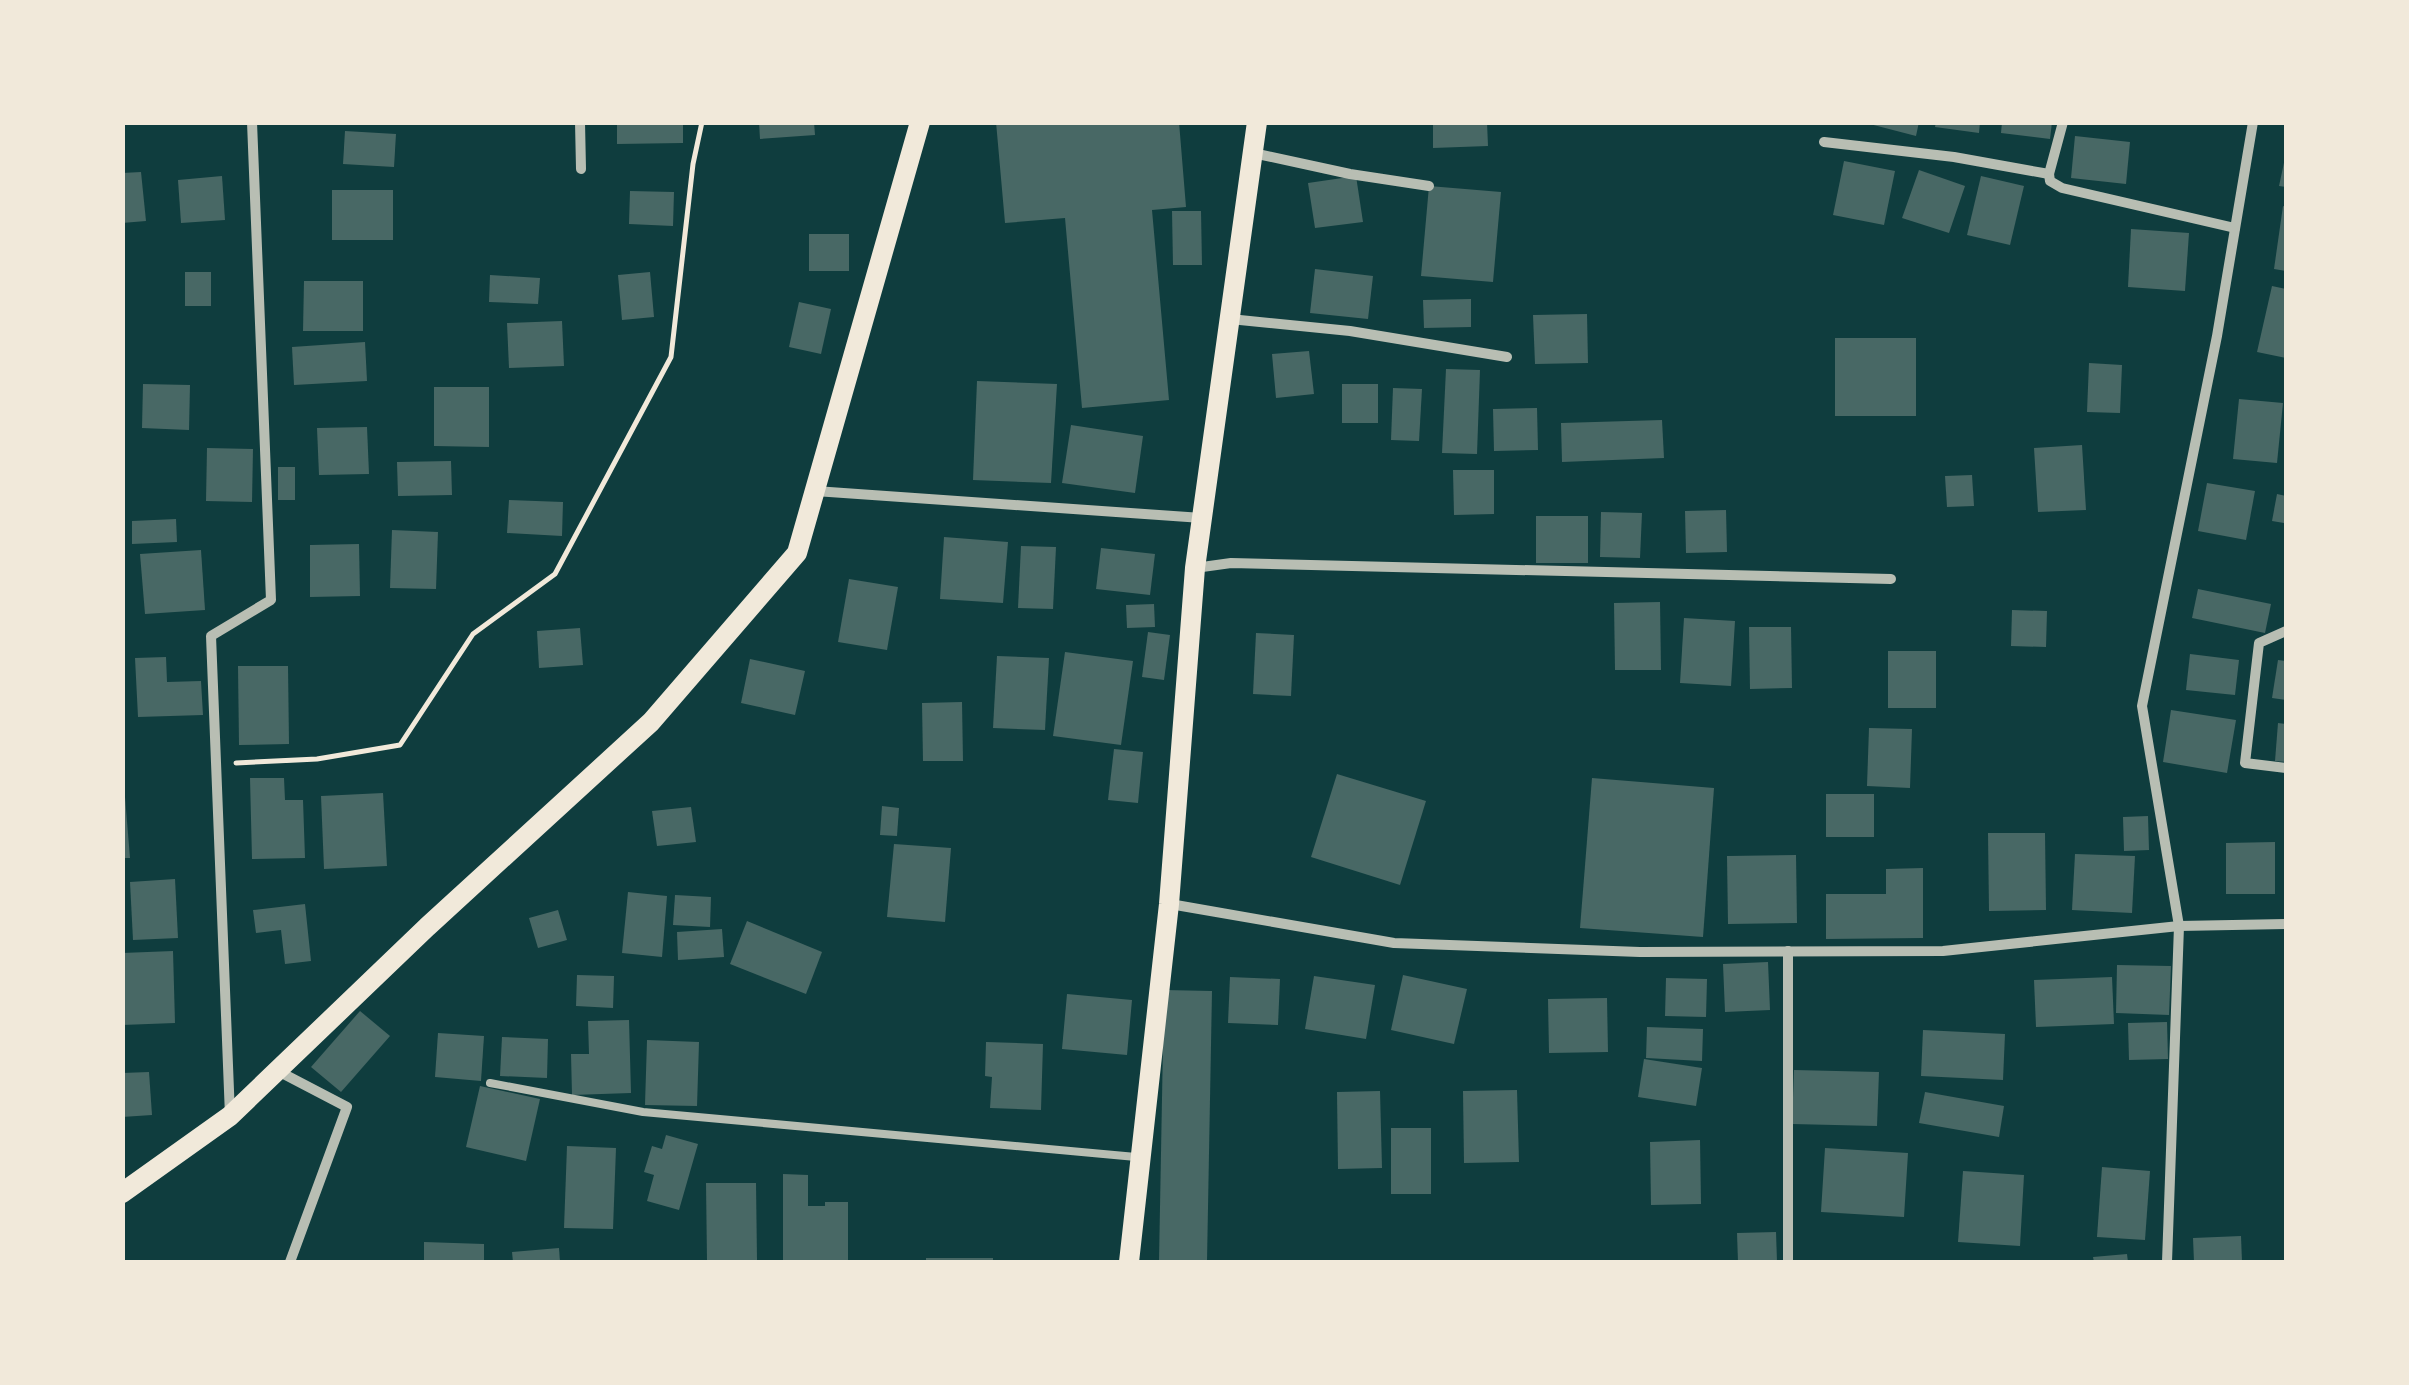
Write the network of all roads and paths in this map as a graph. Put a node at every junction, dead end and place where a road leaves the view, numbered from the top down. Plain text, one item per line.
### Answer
1 (252, 122) edge
2 (580, 122) edge
3 (702, 122) edge
4 (920, 122) edge
5 (1258, 122) edge
6 (2063, 122) edge
7 (2253, 122) edge
8 (1824, 142) dead end
9 (1253, 153) junction
10 (581, 169) dead end
11 (2050, 174) junction
12 (1429, 186) dead end
13 (2235, 228) junction
14 (1230, 319) junction
15 (1507, 357) dead end
16 (815, 491) junction
17 (1202, 518) junction
18 (1195, 568) junction
19 (1891, 578) dead end
20 (2286, 631) edge
21 (214, 764) junction
22 (2286, 768) edge
23 (1169, 904) junction
24 (2286, 924) edge
25 (2179, 926) junction
26 (1788, 951) junction
27 (278, 1070) junction
28 (490, 1083) dead end
29 (230, 1116) junction
30 (1141, 1158) junction
31 (122, 1193) edge
32 (290, 1262) edge
33 (1129, 1262) edge
34 (1788, 1262) edge
35 (2167, 1262) edge

1 - 21 street
2 - 10 street
3 - 21 path
4 - 16 main road
5 - 9 main road
6 - 11 street
7 - 13 street
8 - 11 street
9 - 12 street
9 - 14 main road
11 - 13 street
13 - 25 street
14 - 15 street
14 - 17 main road
16 - 17 street
16 - 27 main road
17 - 18 main road
18 - 19 street
18 - 23 main road
20 - 22 street
21 - 29 street
23 - 26 street
23 - 30 main road
24 - 25 street
25 - 26 street
25 - 35 street
26 - 34 street
27 - 29 main road
27 - 32 street
28 - 30 lane
29 - 31 main road
30 - 33 main road

